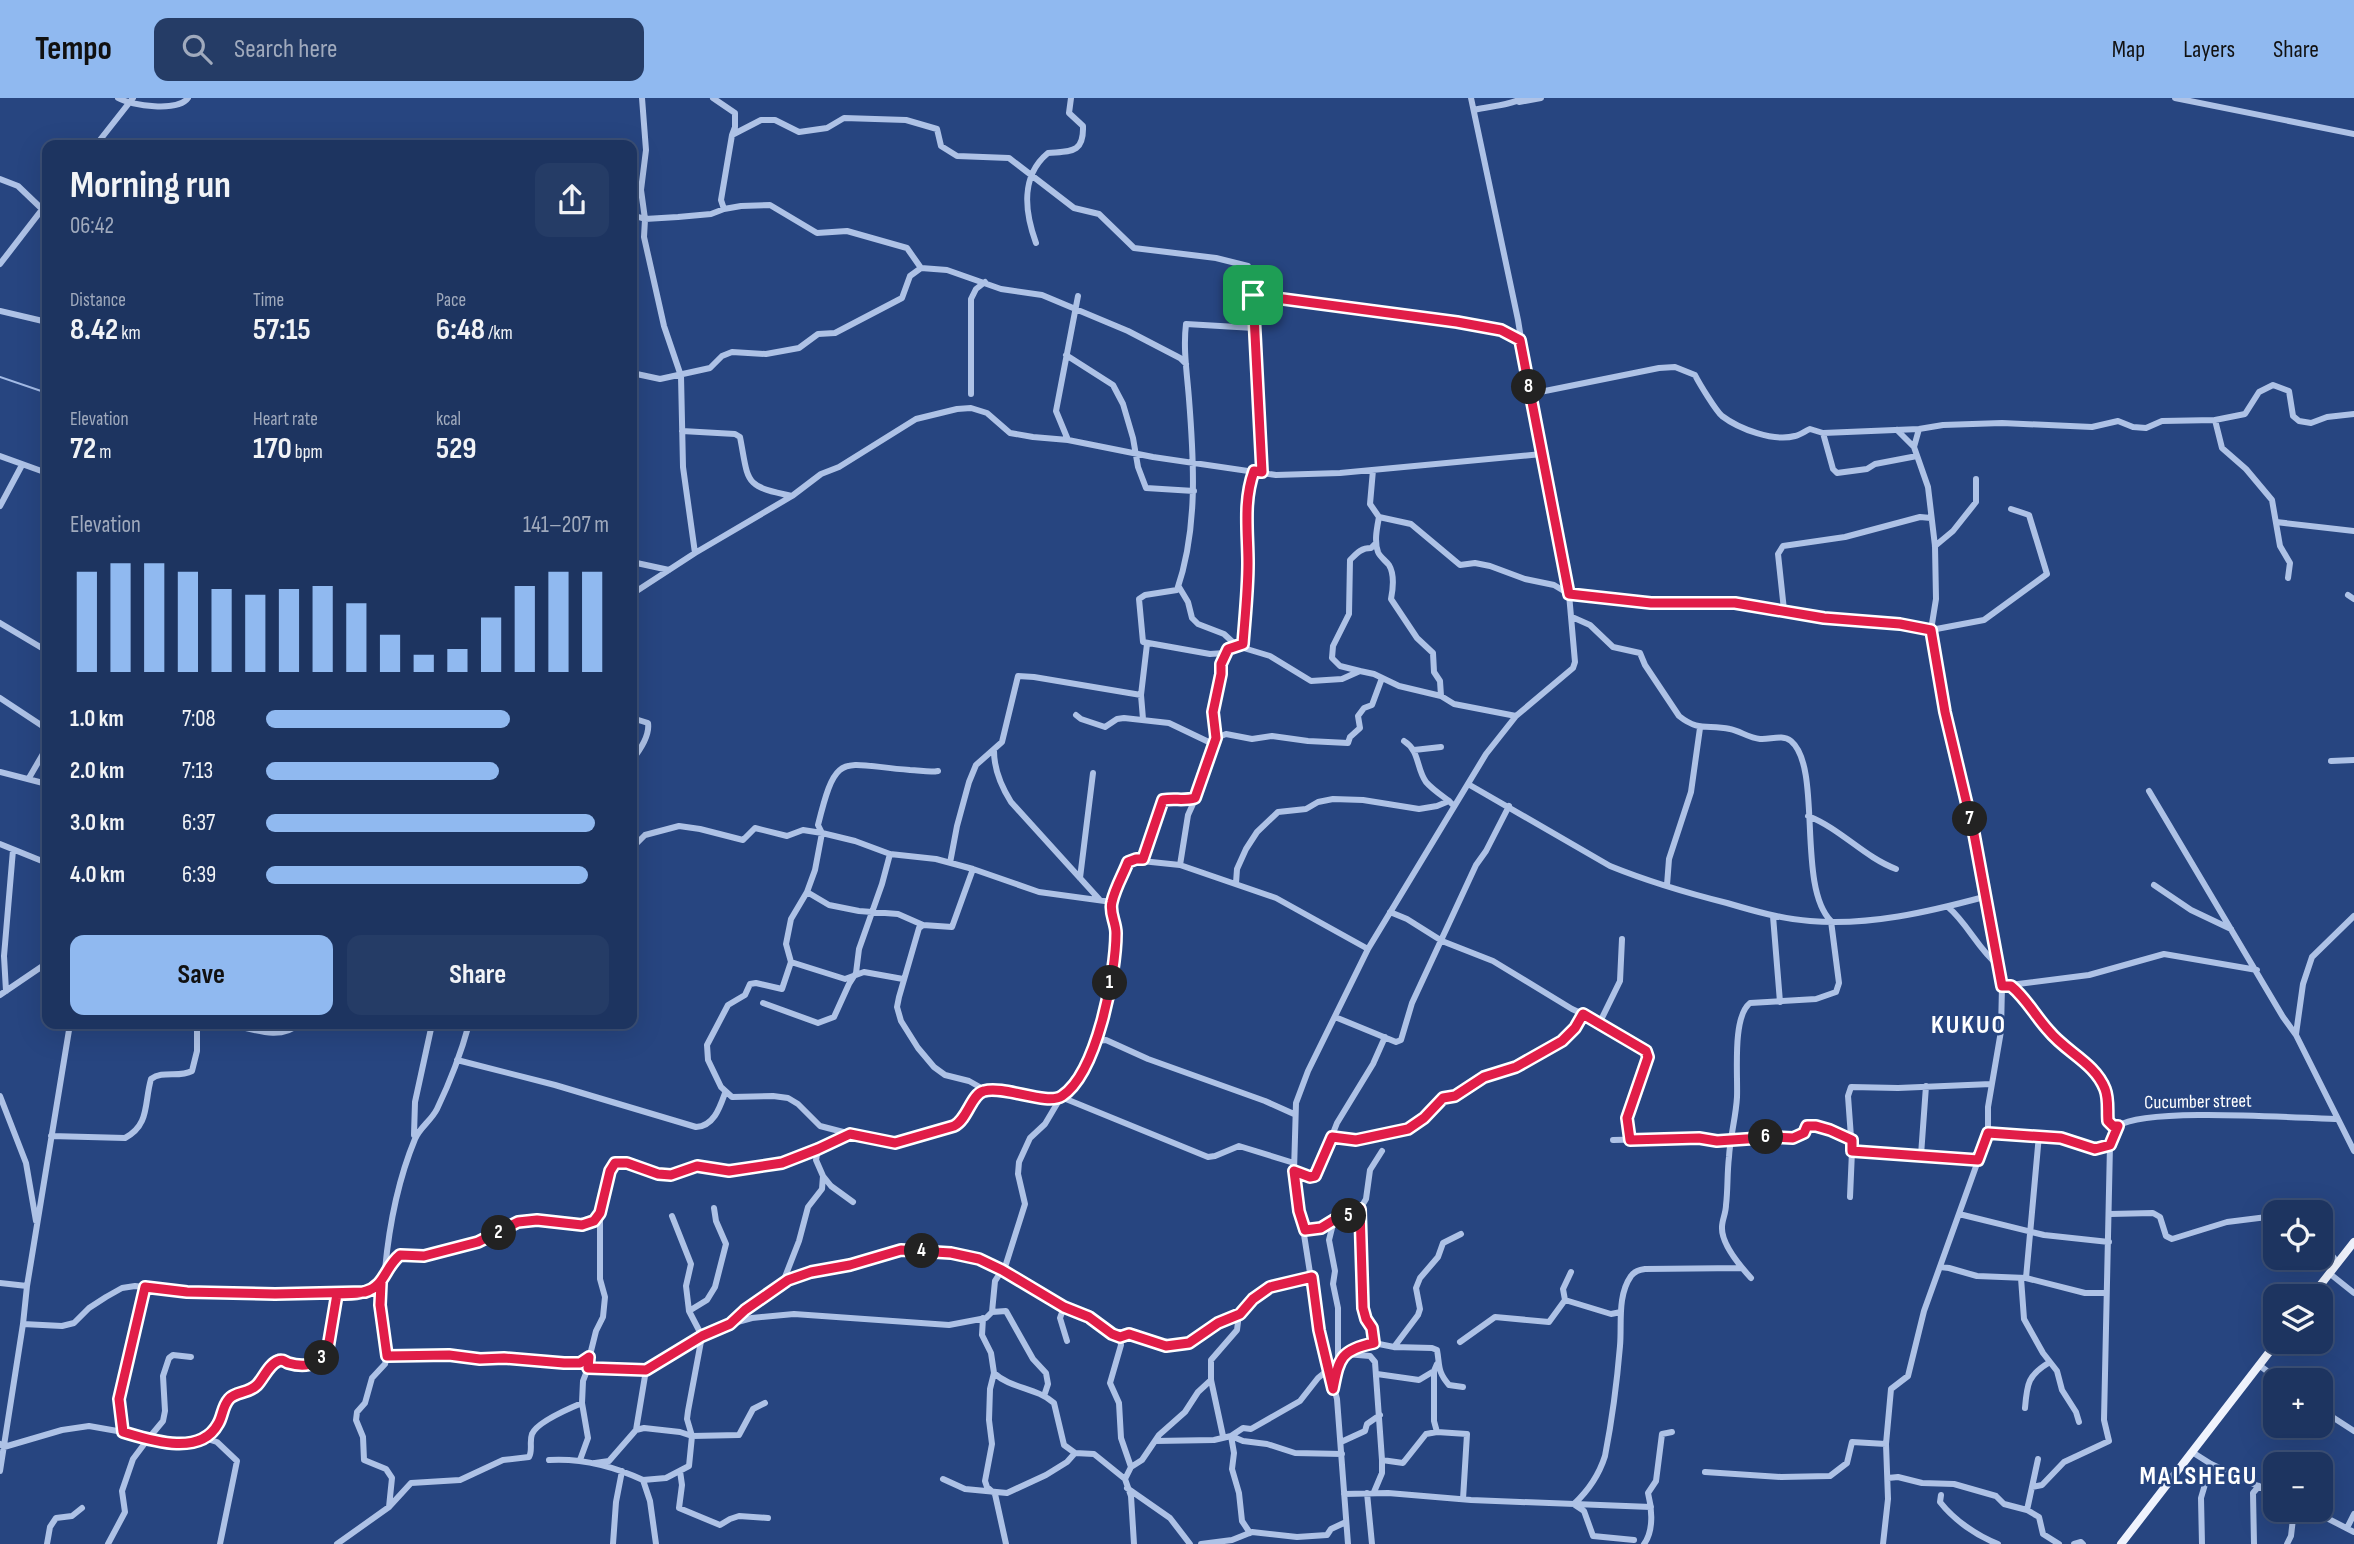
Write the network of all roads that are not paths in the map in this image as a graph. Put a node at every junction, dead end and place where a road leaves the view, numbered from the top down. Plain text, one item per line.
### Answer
1 (118, 98) edge
2 (188, 98) edge
3 (642, 98) edge
4 (713, 98) edge
5 (1071, 98) edge
6 (1471, 98) edge
7 (1522, 98) edge
8 (1541, 98) edge
9 (2175, 98) edge
10 (131, 101) edge
11 (1514, 103) junction
12 (1474, 110) junction
13 (2354, 134) edge
14 (732, 135) junction
15 (100, 140) edge
16 (1031, 175) junction
17 (0, 178) edge
18 (42, 204) edge
19 (724, 209) junction
20 (42, 210) edge
21 (637, 217) edge
22 (645, 219) junction
23 (1035, 243) dead end
24 (0, 264) edge
25 (921, 268) junction
26 (985, 282) junction
27 (1253, 295) junction
28 (1078, 296) dead end
29 (1075, 309) junction
30 (0, 311) edge
31 (42, 321) edge
32 (1254, 327) junction
33 (1520, 340) junction
34 (1066, 355) junction
35 (1186, 364) junction
36 (637, 374) edge
37 (681, 376) junction
38 (971, 394) dead end
39 (1530, 394) junction
40 (2354, 414) edge
41 (2215, 420) junction
42 (1920, 429) junction
43 (1897, 430) junction
44 (682, 431) junction
45 (1823, 433) junction
46 (1068, 440) junction
47 (1914, 447) junction
48 (1136, 454) junction
49 (1542, 454) junction
50 (0, 456) edge
51 (1917, 456) junction
52 (1193, 462) junction
53 (22, 464) junction
54 (1373, 470) junction
55 (42, 471) edge
56 (1254, 471) junction
57 (1262, 472) junction
58 (1976, 479) dead end
59 (1194, 491) junction
60 (792, 496) junction
61 (0, 506) edge
62 (2011, 509) dead end
63 (1379, 517) junction
64 (1931, 518) junction
65 (2276, 522) junction
66 (2354, 531) edge
67 (1377, 543) junction
68 (1935, 546) junction
69 (695, 553) junction
70 (637, 563) edge
71 (669, 570) junction
72 (2288, 578) dead end
73 (1179, 587) junction
74 (637, 591) edge
75 (1569, 594) junction
76 (1784, 611) junction
77 (1572, 617) junction
78 (0, 623) edge
79 (1931, 630) junction
80 (1147, 644) junction
81 (42, 645) edge
82 (1237, 646) junction
83 (1225, 653) junction
84 (1360, 671) junction
85 (1382, 678) junction
86 (1141, 695) junction
87 (1441, 696) junction
88 (0, 698) edge
89 (1076, 715) dead end
90 (1516, 716) junction
91 (1143, 719) junction
92 (637, 720) edge
93 (42, 726) edge
94 (1700, 728) junction
95 (1214, 741) junction
96 (1404, 741) dead end
97 (1441, 747) dead end
98 (1414, 750) junction
99 (994, 751) junction
100 (637, 753) edge
101 (42, 756) edge
102 (2354, 760) edge
103 (2331, 761) dead end
104 (937, 771) dead end
105 (0, 772) edge
106 (1094, 773) dead end
107 (29, 778) junction
108 (42, 782) edge
109 (1468, 784) junction
110 (2149, 791) dead end
111 (1195, 798) junction
112 (1452, 804) junction
113 (1508, 806) junction
114 (1808, 816) junction
115 (822, 833) junction
116 (637, 843) edge
117 (0, 844) edge
118 (13, 850) junction
119 (890, 855) junction
120 (1143, 859) junction
121 (42, 861) edge
122 (950, 863) junction
123 (1180, 865) junction
124 (973, 869) junction
125 (1896, 869) dead end
126 (1080, 878) junction
127 (1236, 883) junction
128 (2154, 885) dead end
129 (1667, 886) junction
130 (807, 892) junction
131 (1984, 897) junction
132 (1099, 899) junction
133 (1112, 902) junction
134 (1948, 907) junction
135 (1390, 912) junction
136 (873, 913) junction
137 (1773, 915) junction
138 (2354, 916) edge
139 (1831, 921) junction
140 (923, 925) junction
141 (2233, 929) junction
142 (1622, 939) dead end
143 (1442, 941) junction
144 (1368, 948) junction
145 (791, 962) junction
146 (1998, 965) junction
147 (42, 966) edge
148 (2257, 970) junction
149 (856, 973) junction
150 (903, 979) junction
151 (2002, 986) junction
152 (2011, 986) junction
153 (3, 993) edge
154 (1780, 1002) junction
155 (763, 1003) dead end
156 (1583, 1014) junction
157 (1335, 1017) junction
158 (1600, 1022) junction
159 (69, 1029) edge
160 (197, 1029) edge
161 (252, 1029) edge
162 (293, 1029) edge
163 (431, 1029) edge
164 (467, 1029) edge
165 (2296, 1035) junction
166 (1385, 1037) junction
167 (1097, 1041) junction
168 (457, 1060) junction
169 (1991, 1084) junction
170 (1926, 1086) junction
171 (985, 1090) junction
172 (725, 1093) junction
173 (0, 1096) edge
174 (1060, 1097) junction
175 (1294, 1114) junction
176 (2337, 1119) junction
177 (2118, 1126) junction
178 (1988, 1133) junction
179 (850, 1134) junction
180 (2039, 1135) junction
181 (51, 1136) junction
182 (1332, 1137) junction
183 (1731, 1139) junction
184 (414, 1140) junction
185 (1613, 1140) dead end
186 (1630, 1140) junction
187 (1852, 1140) junction
188 (2110, 1145) junction
189 (818, 1149) junction
190 (1382, 1151) dead end
191 (1852, 1151) junction
192 (2354, 1151) edge
193 (1921, 1155) junction
194 (1978, 1160) junction
195 (1294, 1167) junction
196 (823, 1176) junction
197 (1850, 1197) dead end
198 (853, 1202) dead end
199 (714, 1208) dead end
200 (1360, 1209) junction
201 (600, 1213) junction
202 (1959, 1214) junction
203 (2110, 1214) junction
204 (672, 1216) dead end
205 (2263, 1218) edge
206 (1334, 1220) junction
207 (36, 1227) junction
208 (1305, 1230) junction
209 (2031, 1231) junction
210 (1461, 1234) dead end
211 (2109, 1242) junction
212 (2354, 1242) edge
213 (2333, 1257) edge
214 (2338, 1263) junction
215 (1742, 1268) junction
216 (1940, 1268) junction
217 (1002, 1270) junction
218 (1571, 1272) dead end
219 (2329, 1273) junction
220 (384, 1275) junction
221 (1312, 1277) junction
222 (1751, 1278) dead end
223 (2023, 1278) junction
224 (0, 1283) edge
225 (381, 1283) junction
226 (783, 1283) junction
227 (2321, 1284) edge
228 (27, 1286) junction
229 (145, 1287) junction
230 (2106, 1293) junction
231 (2354, 1293) edge
232 (337, 1294) junction
233 (1565, 1300) junction
234 (1064, 1307) junction
235 (689, 1311) junction
236 (992, 1312) junction
237 (1621, 1312) junction
238 (1240, 1314) junction
239 (1611, 1314) junction
240 (983, 1318) junction
241 (23, 1324) junction
242 (730, 1324) junction
243 (1621, 1325) junction
244 (702, 1336) junction
245 (1120, 1337) junction
246 (1067, 1341) dead end
247 (1460, 1342) dead end
248 (1374, 1343) junction
249 (1394, 1347) junction
250 (1346, 1354) junction
251 (2268, 1354) edge
252 (387, 1356) junction
253 (191, 1357) dead end
254 (589, 1357) junction
255 (1338, 1362) junction
256 (2050, 1362) junction
257 (2259, 1365) junction
258 (588, 1368) junction
259 (1435, 1368) junction
260 (2263, 1368) edge
261 (1329, 1369) junction
262 (646, 1370) junction
263 (994, 1373) junction
264 (1377, 1374) junction
265 (1211, 1380) junction
266 (1463, 1387) dead end
267 (1333, 1389) junction
268 (1044, 1396) junction
269 (582, 1403) junction
270 (765, 1403) dead end
271 (2025, 1408) dead end
272 (1380, 1415) junction
273 (2333, 1417) edge
274 (2079, 1422) dead end
275 (636, 1430) junction
276 (2353, 1430) edge
277 (123, 1432) junction
278 (1437, 1432) junction
279 (1672, 1432) dead end
280 (692, 1436) junction
281 (1223, 1436) junction
282 (1231, 1436) junction
283 (204, 1437) junction
284 (148, 1440) junction
285 (1155, 1441) junction
286 (1341, 1442) junction
287 (1886, 1444) junction
288 (2, 1446) edge
289 (2192, 1452) junction
290 (1075, 1453) junction
291 (1342, 1454) junction
292 (2038, 1459) dead end
293 (549, 1460) dead end
294 (580, 1460) dead end
295 (1382, 1460) junction
296 (595, 1463) junction
297 (2211, 1464) junction
298 (1131, 1467) junction
299 (0, 1471) edge
300 (622, 1471) junction
301 (680, 1471) junction
302 (1706, 1472) dead end
303 (1888, 1478) junction
304 (943, 1479) dead end
305 (1125, 1479) junction
306 (643, 1480) junction
307 (2259, 1486) junction
308 (2032, 1487) junction
309 (1126, 1488) junction
310 (2263, 1488) edge
311 (1370, 1493) junction
312 (995, 1494) junction
313 (1344, 1494) junction
314 (1941, 1495) dead end
315 (1463, 1499) junction
316 (1574, 1504) junction
317 (389, 1507) junction
318 (1651, 1507) junction
319 (82, 1508) dead end
320 (2027, 1510) junction
321 (2354, 1514) edge
322 (768, 1518) dead end
323 (2333, 1521) edge
324 (1346, 1522) junction
325 (2293, 1522) edge
326 (2350, 1530) edge
327 (1250, 1533) junction
328 (1634, 1540) dead end
329 (47, 1544) edge
330 (108, 1544) edge
331 (220, 1544) edge
332 (337, 1544) edge
333 (613, 1544) edge
334 (656, 1544) edge
335 (1006, 1544) edge
336 (1134, 1544) edge
337 (1190, 1544) edge
338 (1201, 1544) edge
339 (1348, 1544) edge
340 (1372, 1544) edge
341 (1644, 1544) edge
342 (1884, 1544) edge
343 (1998, 1544) edge
344 (2059, 1544) edge
345 (2074, 1544) edge
346 (2083, 1544) edge
347 (2121, 1544) edge
348 (2202, 1544) edge
349 (2254, 1544) edge
350 (2287, 1544) edge

1 - 10 street
2 - 10 street
3 - 22 street
4 - 14 street
5 - 16 street
6 - 12 street
7 - 11 street
8 - 11 street
9 - 13 street
10 - 15 street
11 - 12 street
12 - 33 street
14 - 16 street
14 - 19 street
16 - 23 street
16 - 27 street
17 - 18 street
19 - 22 street
19 - 25 street
20 - 24 street
21 - 22 street
22 - 37 street
25 - 26 street
25 - 37 street
26 - 29 street
26 - 38 street
27 - 32 street
27 - 33 street
28 - 29 street
29 - 34 street
29 - 35 street
30 - 31 street
32 - 35 street
32 - 57 street
33 - 39 street
34 - 46 street
34 - 48 street
35 - 52 street
36 - 37 street
37 - 44 street
39 - 45 street
39 - 49 street
40 - 41 street
41 - 42 street
41 - 65 street
42 - 43 street
42 - 47 street
43 - 45 street
43 - 47 street
44 - 60 street
44 - 69 street
45 - 51 street
46 - 48 street
46 - 60 street
47 - 51 street
48 - 52 street
48 - 59 street
49 - 54 street
49 - 75 street
50 - 53 street
51 - 64 street
52 - 56 street
52 - 59 street
53 - 55 street
53 - 61 street
54 - 57 street
54 - 63 street
56 - 57 street
56 - 82 street
58 - 68 street
59 - 73 street
60 - 69 street
62 - 79 street
63 - 67 street
63 - 75 street
64 - 68 street
64 - 76 street
65 - 66 street
65 - 72 street
67 - 84 street
67 - 87 street
68 - 79 street
69 - 71 street
70 - 71 street
71 - 74 street
73 - 80 street
73 - 82 street
75 - 76 street
75 - 77 street
76 - 79 street
77 - 90 street
77 - 94 street
78 - 81 street
79 - 131 street
80 - 83 street
80 - 86 street
82 - 83 street
82 - 84 street
83 - 95 street
84 - 85 street
85 - 87 street
85 - 95 street
86 - 91 street
86 - 99 street
87 - 90 street
88 - 93 street
89 - 91 street
90 - 109 street
91 - 95 street
92 - 100 street
94 - 114 street
94 - 129 street
95 - 111 street
96 - 98 street
97 - 98 street
98 - 112 street
99 - 122 street
99 - 126 street
101 - 107 street
102 - 103 street
104 - 115 street
105 - 107 street
106 - 126 street
107 - 108 street
109 - 112 street
109 - 113 street
110 - 141 street
111 - 120 street
111 - 123 street
112 - 127 street
112 - 135 street
113 - 129 street
113 - 143 street
114 - 125 street
114 - 139 street
115 - 116 street
115 - 119 street
115 - 130 street
117 - 118 street
118 - 121 street
118 - 153 street
119 - 122 street
119 - 136 street
120 - 123 street
120 - 133 street
122 - 124 street
123 - 127 street
124 - 132 street
124 - 140 street
126 - 132 street
127 - 144 street
128 - 141 street
129 - 137 street
130 - 136 street
130 - 145 street
131 - 134 street
131 - 146 street
132 - 133 street
133 - 167 street
134 - 139 street
134 - 146 street
135 - 143 street
135 - 144 street
136 - 140 street
136 - 149 street
137 - 139 street
137 - 154 street
138 - 165 street
139 - 154 street
140 - 150 street
141 - 148 street
142 - 158 street
143 - 156 street
143 - 166 street
144 - 157 street
145 - 149 street
145 - 172 street
146 - 151 street
147 - 153 street
148 - 152 street
148 - 165 street
149 - 150 street
149 - 155 street
150 - 171 street
151 - 152 street
151 - 169 street
152 - 177 street
154 - 183 street
156 - 158 street
156 - 182 street
157 - 166 street
157 - 175 street
158 - 186 street
159 - 181 street
160 - 181 street
161 - 162 street
163 - 184 street
164 - 168 street
165 - 176 street
166 - 182 street
167 - 174 street
167 - 175 street
168 - 172 street
168 - 184 street
169 - 170 street
169 - 178 street
170 - 187 street
170 - 193 street
171 - 174 street
171 - 179 street
172 - 179 street
173 - 207 street
174 - 195 street
174 - 217 street
175 - 195 street
176 - 177 street, Cucumber street
176 - 192 street
177 - 188 street
178 - 180 street
178 - 194 street
179 - 189 street
180 - 188 street
180 - 209 street
181 - 207 street
182 - 195 street
183 - 186 street
183 - 187 street
183 - 215 street
184 - 220 street
185 - 186 street
187 - 191 street
188 - 203 street
189 - 196 street
189 - 201 street
190 - 200 street
191 - 193 street
191 - 197 street
193 - 194 street
194 - 202 street
195 - 208 street
196 - 198 street
196 - 226 street
199 - 235 street
200 - 206 street
200 - 248 street
201 - 220 street
201 - 254 street
202 - 209 street
202 - 216 street
203 - 205 street
203 - 211 street
204 - 235 street
206 - 208 street
206 - 255 street
207 - 228 street
208 - 221 street
209 - 211 street
209 - 223 street
210 - 249 street
211 - 230 street
212 - 214 main road
213 - 214 street
214 - 219 main road
215 - 222 street
215 - 237 street
216 - 223 street
216 - 287 street
217 - 226 street
217 - 234 street
217 - 236 street
218 - 233 street
219 - 227 main road
219 - 231 street
220 - 225 street
221 - 238 street
221 - 261 street
223 - 230 street
223 - 256 street
224 - 228 street
225 - 232 street
225 - 252 street
226 - 242 street
228 - 241 street
229 - 232 street
229 - 241 street
229 - 277 street
230 - 308 street
232 - 283 street
233 - 239 street
233 - 247 street
234 - 245 street
234 - 246 street
235 - 244 street
236 - 240 street
236 - 268 street
237 - 239 street
237 - 243 street
238 - 245 street
238 - 265 street
239 - 243 street
240 - 242 street
240 - 263 street
241 - 288 street
242 - 244 street
243 - 316 street
244 - 262 street
244 - 280 street
245 - 298 street
248 - 249 street
248 - 250 street
249 - 259 street
250 - 255 street
250 - 264 street
251 - 257 main road
252 - 254 street
252 - 317 street
253 - 284 street
254 - 258 street
255 - 267 street
256 - 271 street
256 - 274 street
257 - 260 street
257 - 289 main road
258 - 262 street
258 - 269 street
259 - 264 street
259 - 266 street
259 - 278 street
261 - 267 street
261 - 282 street
262 - 275 street
263 - 268 street
263 - 312 street
264 - 272 street
265 - 281 street
265 - 285 street
267 - 286 street
268 - 290 street
269 - 294 street
269 - 317 street
270 - 280 street
272 - 286 street
272 - 295 street
273 - 276 street
275 - 280 street
275 - 296 street
277 - 284 street
277 - 288 street
278 - 295 street
278 - 315 street
279 - 318 street
280 - 301 street
281 - 282 street
281 - 285 street
282 - 291 street
282 - 327 street
283 - 284 street
283 - 331 street
284 - 330 street
285 - 298 street
286 - 291 street
287 - 302 street
287 - 303 street
288 - 299 street
289 - 297 street
289 - 347 main road
290 - 305 street
290 - 312 street
291 - 313 street
292 - 308 street
293 - 296 street
295 - 311 street
296 - 300 street
297 - 307 street
297 - 348 street
298 - 305 street
300 - 306 street
300 - 333 street
301 - 306 street
301 - 322 street
303 - 320 street
303 - 342 street
304 - 312 street
305 - 309 street
306 - 334 street
307 - 310 street
307 - 349 street
308 - 320 street
309 - 336 street
309 - 337 street
311 - 313 street
311 - 315 street
311 - 340 street
312 - 335 street
313 - 324 street
314 - 343 street
315 - 316 street
316 - 318 street
316 - 328 street
317 - 332 street
318 - 341 street
319 - 329 street
320 - 344 street
321 - 326 street
323 - 326 street
324 - 327 street
324 - 339 street
325 - 350 street
327 - 338 street
345 - 346 street

